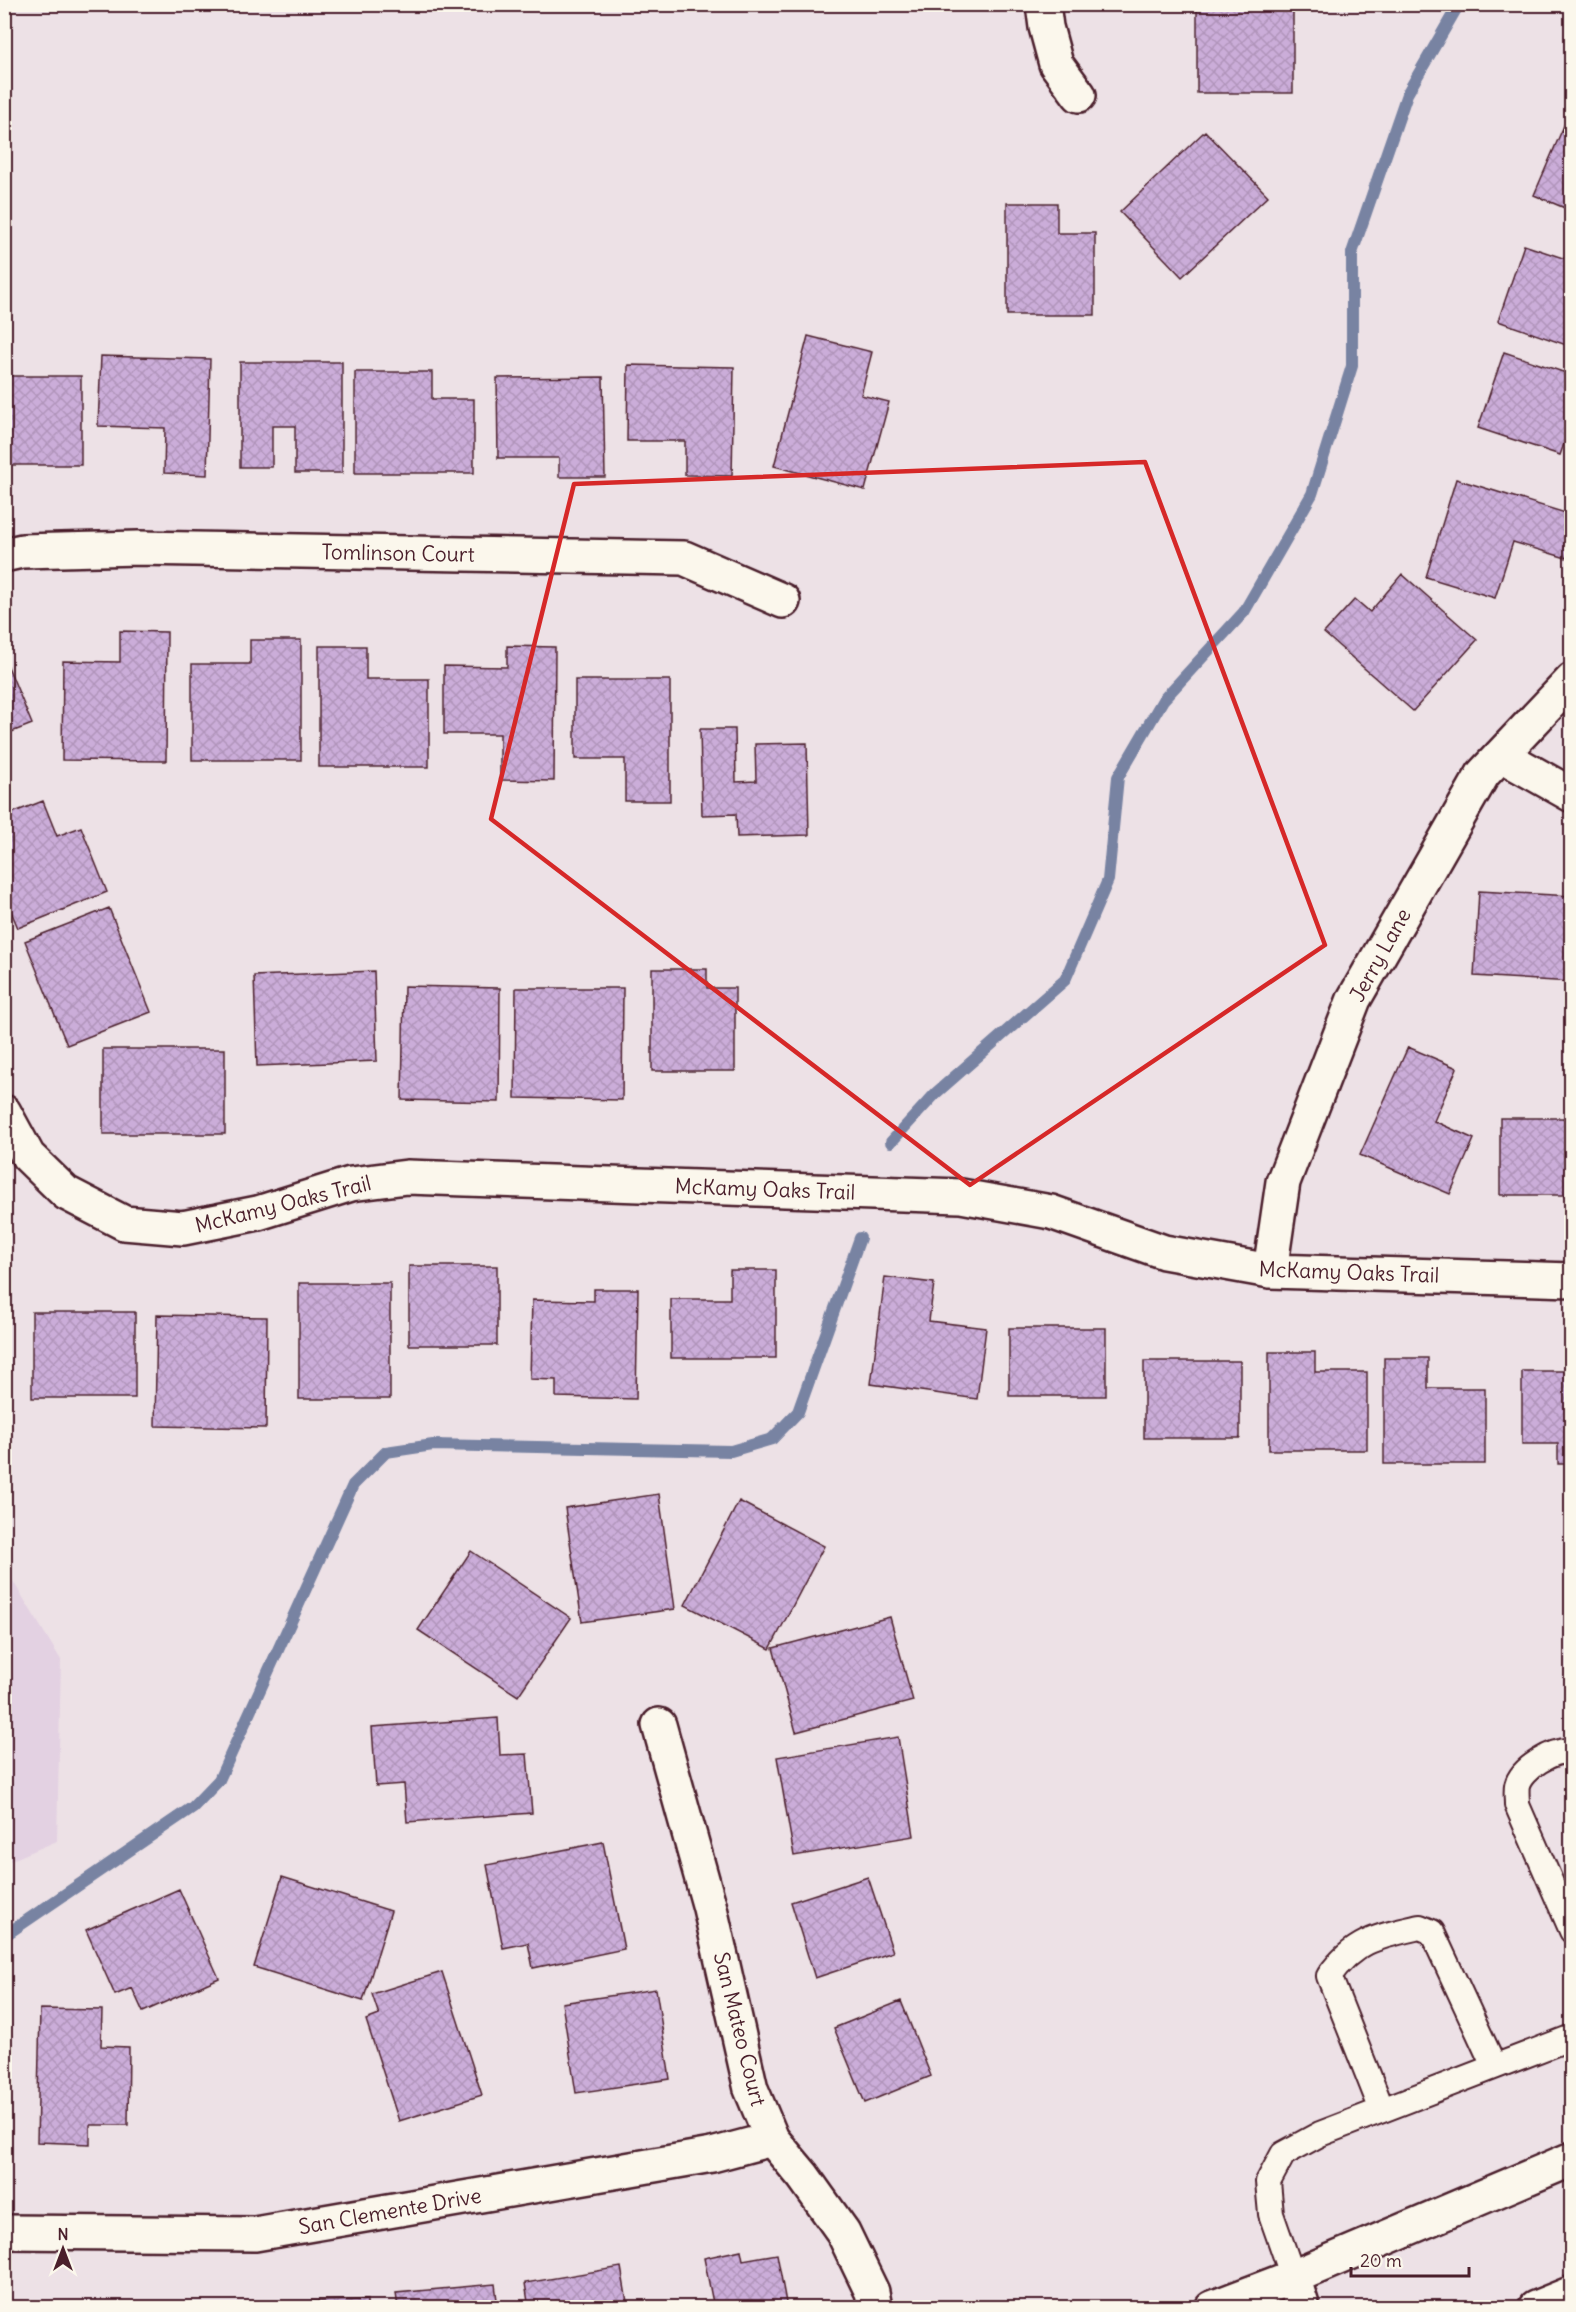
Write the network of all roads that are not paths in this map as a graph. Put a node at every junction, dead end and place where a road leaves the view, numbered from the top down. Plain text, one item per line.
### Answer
1 (1043, 4) edge
2 (1079, 95) dead end
3 (4, 555) edge
4 (783, 601) dead end
5 (1572, 680) edge
6 (1501, 755) junction
7 (1572, 795) edge
8 (4, 1112) edge
9 (1270, 1272) junction
10 (1572, 1280) edge
11 (658, 1725) dead end
12 (1572, 1751) edge
13 (1572, 1931) edge
14 (1572, 2037) edge
15 (1494, 2066) junction
16 (1382, 2110) junction
17 (772, 2139) junction
18 (1572, 2159) edge
19 (4, 2232) edge
20 (1293, 2277) junction
21 (1572, 2293) edge
22 (875, 2307) edge
23 (1212, 2307) edge
24 (1303, 2307) edge
25 (1535, 2307) edge

1 - 2 street
3 - 4 street, Tomlinson Court
5 - 6 street, Jerry Lane
6 - 7 street
6 - 9 street, Jerry Lane
8 - 9 street, McKamy Oaks Trail
9 - 10 street, McKamy Oaks Trail
11 - 17 street, San Mateo Court
12 - 13 lane
14 - 15 lane
15 - 16 lane
15 - 16 lane
16 - 20 lane
17 - 19 street, San Clemente Drive
17 - 22 street, San Mateo Court
18 - 20 street
20 - 23 street
20 - 24 street
21 - 25 street

